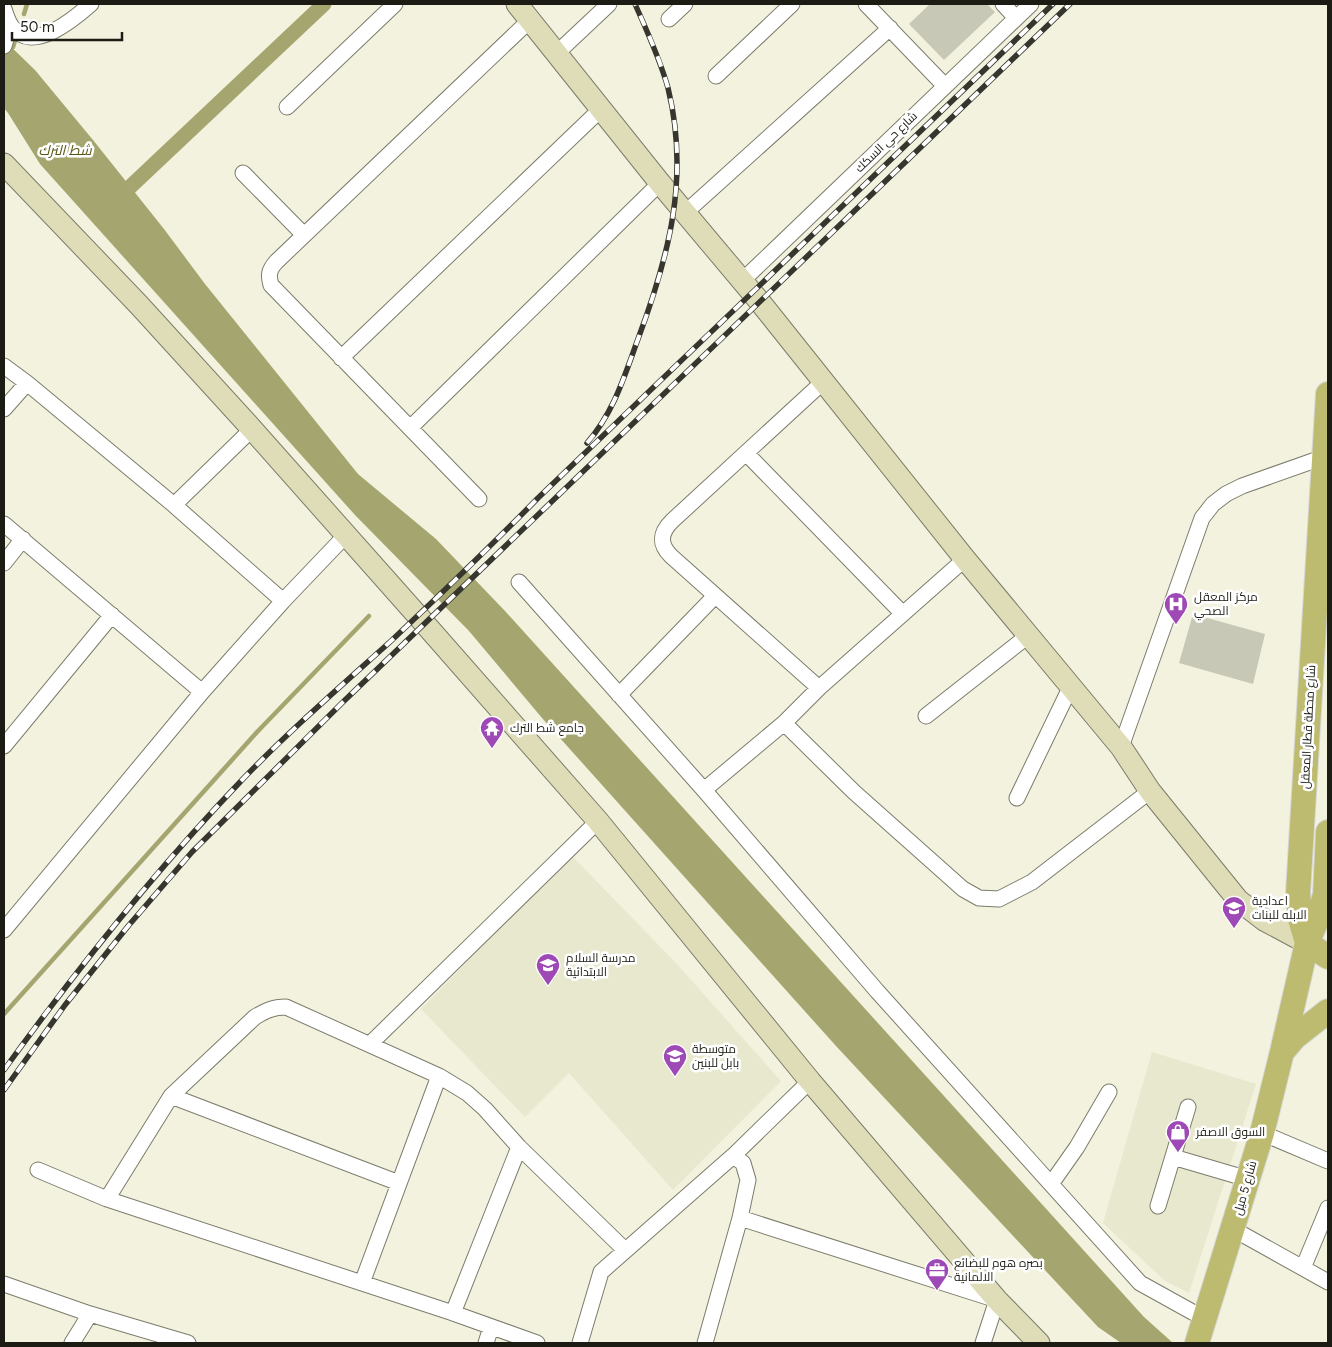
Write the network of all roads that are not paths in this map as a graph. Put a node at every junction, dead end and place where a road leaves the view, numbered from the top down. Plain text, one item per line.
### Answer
1 (91, 4) edge
2 (395, 4) edge
3 (609, 4) edge
4 (685, 4) edge
5 (792, 4) edge
6 (866, 4) edge
7 (1003, 4) edge
8 (1031, 4) edge
9 (4, 9) edge
10 (524, 12) edge
11 (1016, 18) junction
12 (669, 19) dead end
13 (10, 25) junction
14 (890, 28) junction
15 (4, 46) edge
16 (557, 53) junction
17 (716, 76) dead end
18 (945, 86) junction
19 (287, 107) dead end
20 (601, 109) junction
21 (4, 164) edge
22 (243, 173) dead end
23 (660, 183) junction
24 (686, 212) junction
25 (304, 235) junction
26 (742, 281) junction
27 (341, 358) junction
28 (4, 366) edge
29 (823, 382) junction
30 (26, 383) junction
31 (1328, 394) edge
32 (4, 409) edge
33 (410, 428) junction
34 (252, 429) junction
35 (746, 453) junction
36 (1324, 457) junction
37 (479, 499) dead end
38 (174, 504) junction
39 (4, 524) edge
40 (346, 535) junction
41 (23, 539) junction
42 (965, 559) junction
43 (4, 563) edge
44 (518, 582) dead end
45 (715, 596) junction
46 (283, 600) junction
47 (903, 614) junction
48 (112, 615) junction
49 (1029, 636) junction
50 (1071, 686) junction
51 (819, 688) junction
52 (202, 692) junction
53 (619, 695) junction
54 (926, 716) dead end
55 (784, 723) junction
56 (4, 746) edge
57 (1122, 747) junction
58 (704, 790) junction
59 (1150, 791) junction
60 (1017, 798) dead end
61 (598, 821) junction
62 (1328, 846) edge
63 (4, 930) edge
64 (1306, 943) junction
65 (1328, 957) edge
66 (1328, 1011) edge
67 (370, 1044) junction
68 (1282, 1052) junction
69 (439, 1076) junction
70 (810, 1081) junction
71 (1109, 1092) dead end
72 (171, 1096) junction
73 (1188, 1107) dead end
74 (1262, 1133) junction
75 (519, 1147) junction
76 (733, 1156) junction
77 (1173, 1157) junction
78 (1328, 1161) edge
79 (38, 1170) dead end
80 (1248, 1179) junction
81 (399, 1183) junction
82 (1051, 1184) junction
83 (107, 1199) junction
84 (1158, 1206) dead end
85 (1328, 1208) edge
86 (740, 1218) junction
87 (1233, 1229) junction
88 (625, 1250) junction
89 (1303, 1268) junction
90 (1328, 1282) edge
91 (362, 1283) junction
92 (4, 1284) edge
93 (997, 1300) junction
94 (453, 1313) junction
95 (90, 1314) junction
96 (1205, 1319) junction
97 (491, 1327) junction
98 (72, 1343) edge
99 (188, 1343) edge
100 (486, 1343) edge
101 (537, 1343) edge
102 (580, 1343) edge
103 (705, 1343) edge
104 (984, 1343) edge
105 (1039, 1343) edge
106 (1198, 1343) edge

1 - 13 street
2 - 19 street
3 - 16 street
4 - 12 street
5 - 17 street
6 - 14 street
7 - 11 street
8 - 11 street, شارع حي السكك
9 - 13 street
10 - 16 street
10 - 25 street
11 - 18 street, شارع حي السكك
13 - 15 street
14 - 18 street
14 - 24 street
16 - 20 street
18 - 26 street, شارع حي السكك
20 - 23 street
20 - 27 street
21 - 34 street
22 - 25 street
23 - 24 street
23 - 33 street
24 - 26 street
25 - 27 street
26 - 29 street
27 - 33 street
28 - 30 street
29 - 35 street
29 - 42 street
30 - 32 street
30 - 38 street
31 - 36 main road, شارع محطة قطار المعقل
33 - 37 street
34 - 38 street
34 - 40 street
35 - 45 street
35 - 47 street
36 - 57 street
36 - 64 main road, شارع محطة قطار المعقل
38 - 46 street
39 - 41 street
40 - 46 street
40 - 61 street
41 - 43 street
41 - 48 street
42 - 47 street
42 - 49 street
44 - 53 street
45 - 51 street
45 - 53 street
46 - 52 street
47 - 51 street
48 - 52 street
48 - 56 street
49 - 50 street
49 - 54 street
50 - 57 street
50 - 60 street
51 - 55 street
52 - 63 street
53 - 58 street
55 - 58 street
55 - 59 street
57 - 59 street
58 - 82 street
59 - 64 street
61 - 67 street
61 - 70 street
62 - 64 main road
64 - 65 main road
64 - 68 main road, شارع 5 ميل
66 - 68 main road
67 - 69 street
67 - 72 street
68 - 74 main road, شارع 5 ميل
69 - 75 street
69 - 81 street
70 - 76 street
70 - 93 street
71 - 82 street
72 - 81 street
72 - 83 street
73 - 77 street
74 - 78 street
74 - 80 main road, شارع 5 ميل
75 - 88 street
75 - 94 street
76 - 86 street
76 - 88 street
77 - 80 street
77 - 84 street
79 - 83 street
80 - 87 main road, شارع 5 ميل
81 - 91 street
82 - 96 street
83 - 91 street
85 - 89 street
86 - 93 street
86 - 103 street
87 - 89 street
87 - 96 main road, شارع 5 ميل
88 - 102 street
89 - 90 street
91 - 94 street
92 - 95 street
93 - 104 street
93 - 105 street
94 - 97 street
95 - 98 street
95 - 99 street
96 - 106 main road, شارع 5 ميل
97 - 100 street
97 - 101 street

